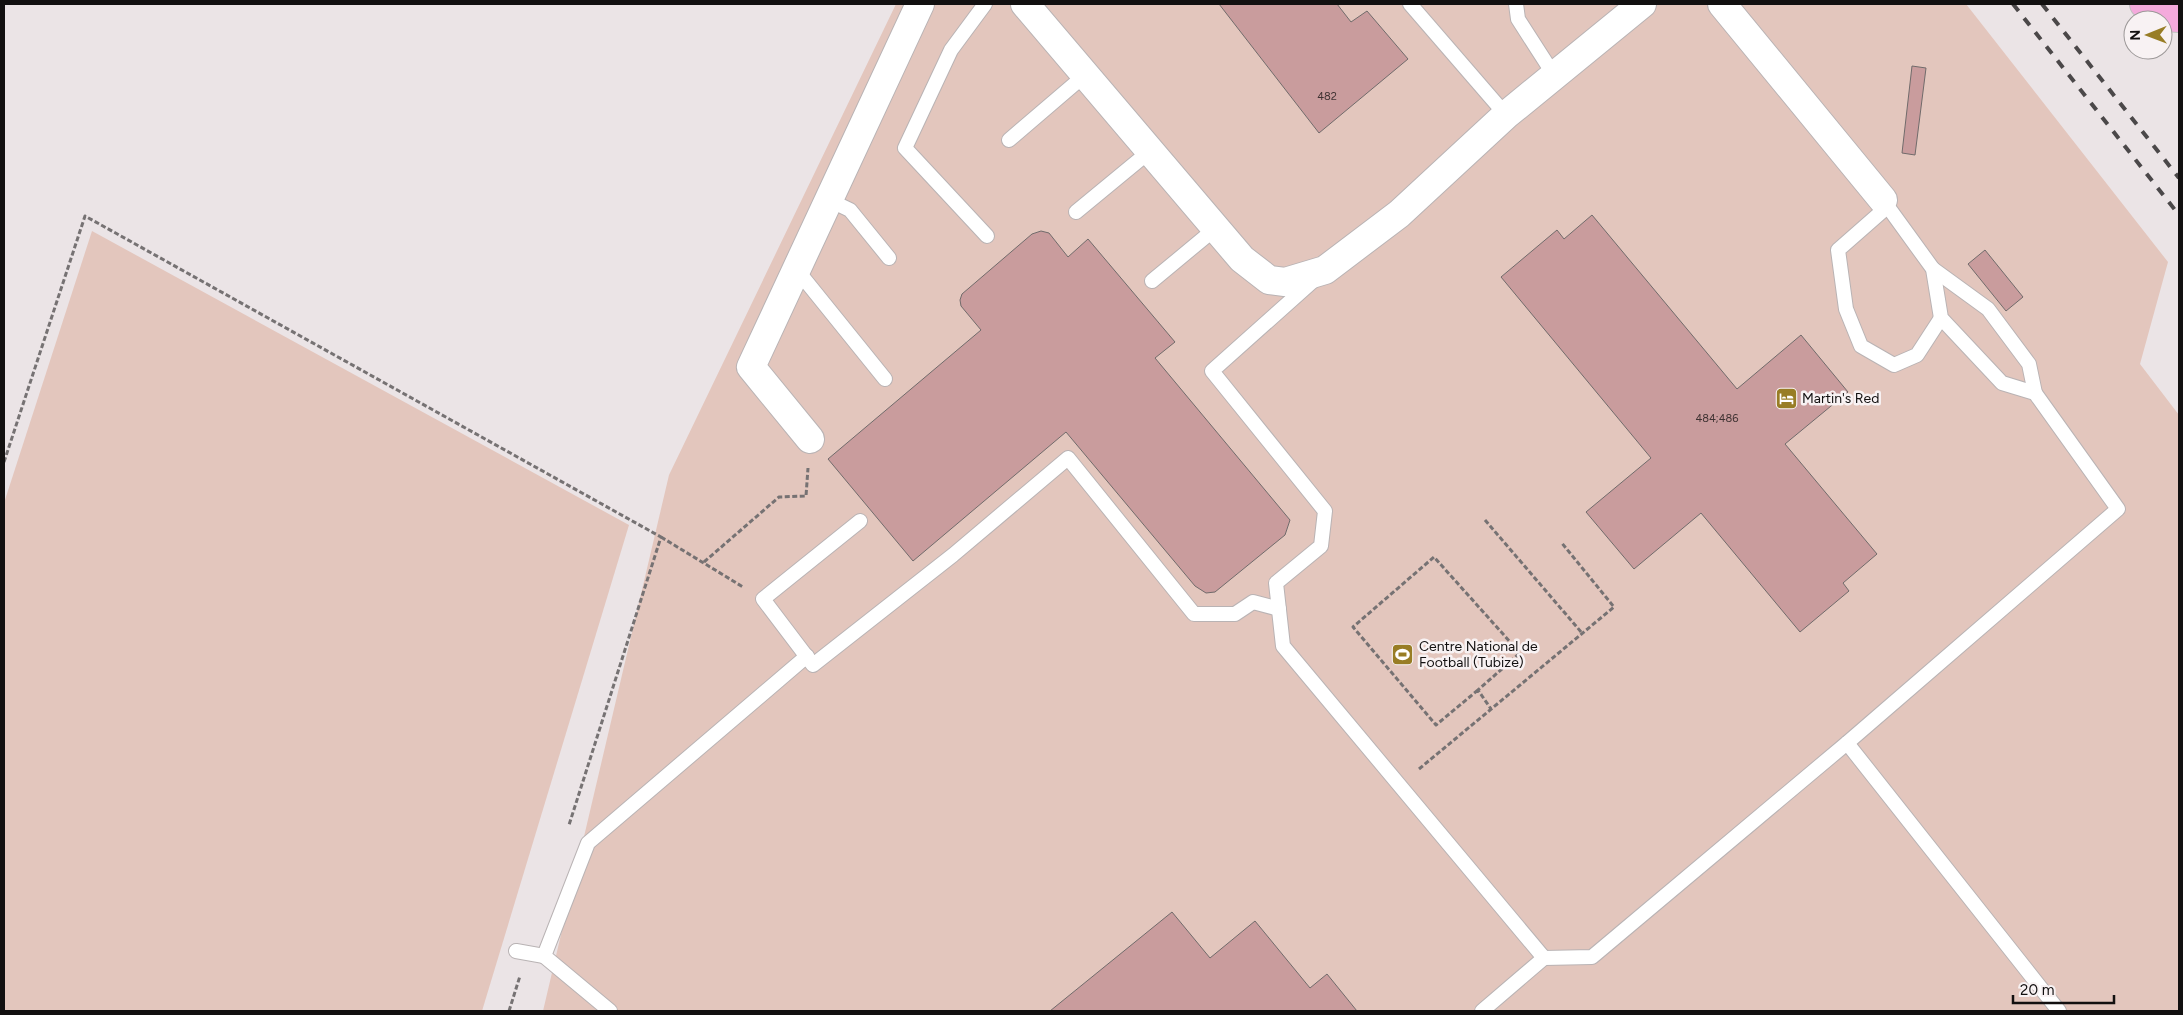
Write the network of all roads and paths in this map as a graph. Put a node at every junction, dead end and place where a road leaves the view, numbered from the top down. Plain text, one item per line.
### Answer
1 (920, 4) edge
2 (985, 4) edge
3 (1025, 4) edge
4 (1410, 4) edge
5 (1516, 4) edge
6 (1642, 4) edge
7 (1722, 4) edge
8 (2144, 4) edge
9 (2179, 18) edge
10 (1085, 75) junction
11 (1554, 75) junction
12 (1506, 115) junction
13 (1009, 140) dead end
14 (1150, 151) junction
15 (829, 200) junction
16 (1885, 204) junction
17 (1076, 212) dead end
18 (1216, 228) junction
19 (987, 236) dead end
20 (889, 258) dead end
21 (796, 270) junction
22 (1325, 270) junction
23 (1933, 270) junction
24 (1152, 281) dead end
25 (1941, 318) junction
26 (885, 379) dead end
27 (2035, 393) junction
28 (810, 439) joint
29 (4, 462) edge
30 (1484, 520) dead end
31 (860, 521) dead end
32 (661, 537) junction
33 (1561, 542) dead end
34 (704, 562) junction
35 (763, 599) junction
36 (1279, 609) junction
37 (1582, 633) junction
38 (807, 656) junction
39 (1478, 690) junction
40 (1491, 709) junction
41 (1847, 743) junction
42 (1399, 786) junction
43 (567, 830) dead end
44 (522, 952) joint
45 (544, 956) junction
46 (1544, 958) junction
47 (509, 1011) edge
48 (610, 1011) edge
49 (1482, 1011) edge
50 (2059, 1011) edge

1 - 15 street
2 - 19 lane
3 - 10 street
4 - 12 lane
5 - 11 lane
6 - 11 street
7 - 16 street
8 - 9 main road
10 - 13 lane
10 - 14 street
11 - 12 street
12 - 22 street
14 - 17 lane
14 - 18 street
15 - 20 lane
15 - 21 street
16 - 23 lane
16 - 25 lane
18 - 22 street
18 - 24 lane
21 - 26 lane
21 - 28 street
22 - 36 lane
23 - 25 lane
23 - 27 lane
25 - 27 lane
27 - 41 lane
28 - 34 path
29 - 32 path
30 - 37 path
31 - 35 lane
32 - 34 path
32 - 43 path
33 - 37 path
34 - 35 path
35 - 38 lane
36 - 38 lane
36 - 42 lane
37 - 40 path
38 - 45 lane
39 - 39 path
39 - 40 path
40 - 42 path
41 - 46 lane
41 - 50 lane
42 - 46 lane
44 - 45 lane
44 - 47 path
45 - 48 lane
46 - 49 lane

